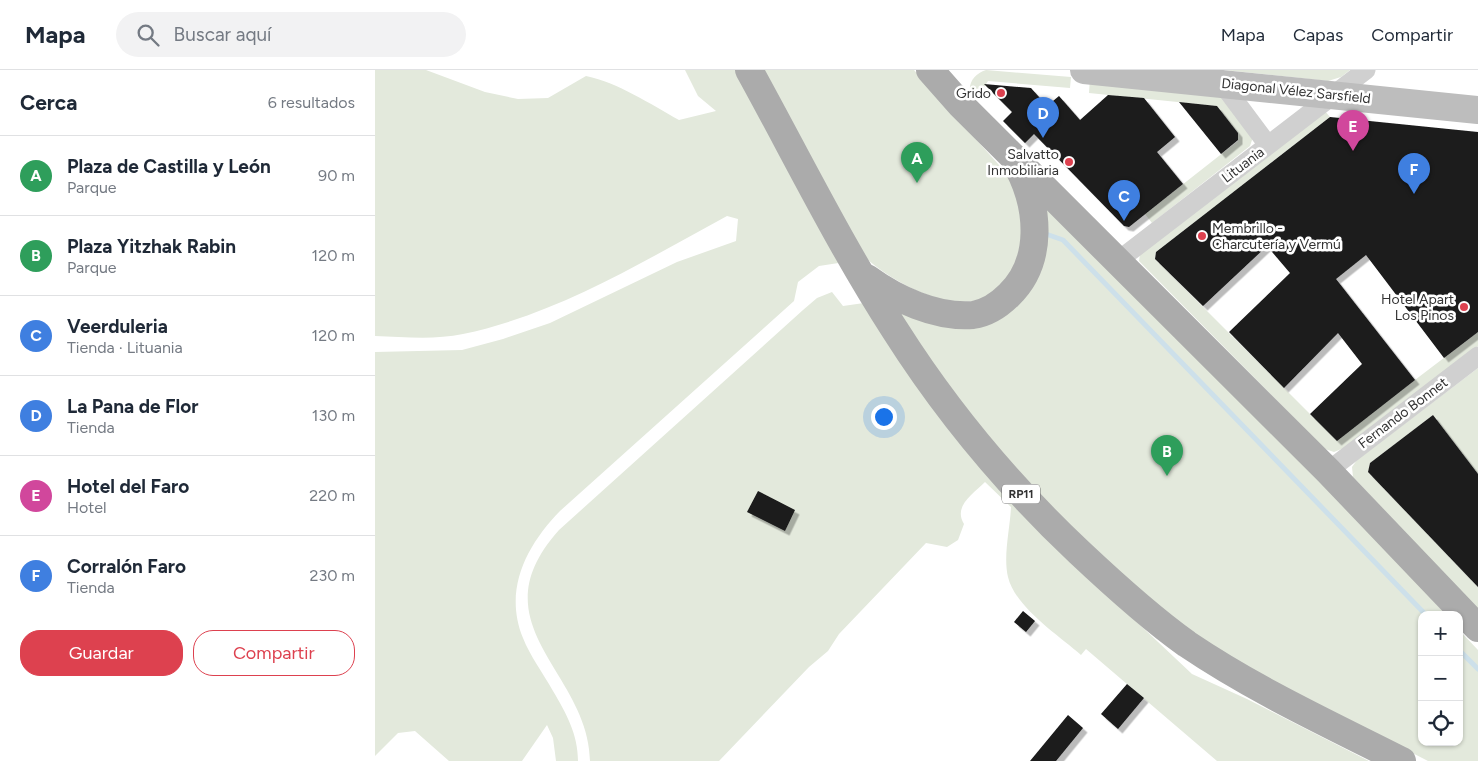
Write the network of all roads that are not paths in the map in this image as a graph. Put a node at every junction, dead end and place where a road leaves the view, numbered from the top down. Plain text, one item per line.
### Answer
1 (749, 70) edge
2 (930, 70) edge
3 (1084, 70) edge
4 (1366, 70) edge
5 (1217, 77) edge
6 (1333, 95) junction
7 (1478, 110) edge
8 (1268, 145) junction
9 (1011, 154) junction
10 (1119, 260) junction
11 (861, 274) junction
12 (1478, 356) edge
13 (1328, 471) junction
14 (1478, 628) edge
15 (1402, 761) edge

1 - 11 main road, RP11
2 - 9 main road
3 - 5 main road, Diagonal Vélez Sarsfield
4 - 6 street, Lituania
5 - 6 main road, Diagonal Vélez Sarsfield
5 - 8 street
6 - 7 main road, Diagonal Vélez Sarsfield
6 - 8 street, Lituania
8 - 10 street, Lituania
9 - 10 main road
9 - 11 main road
10 - 13 main road
11 - 15 main road, RP11
12 - 13 street, Fernando Bonnet
13 - 14 main road

